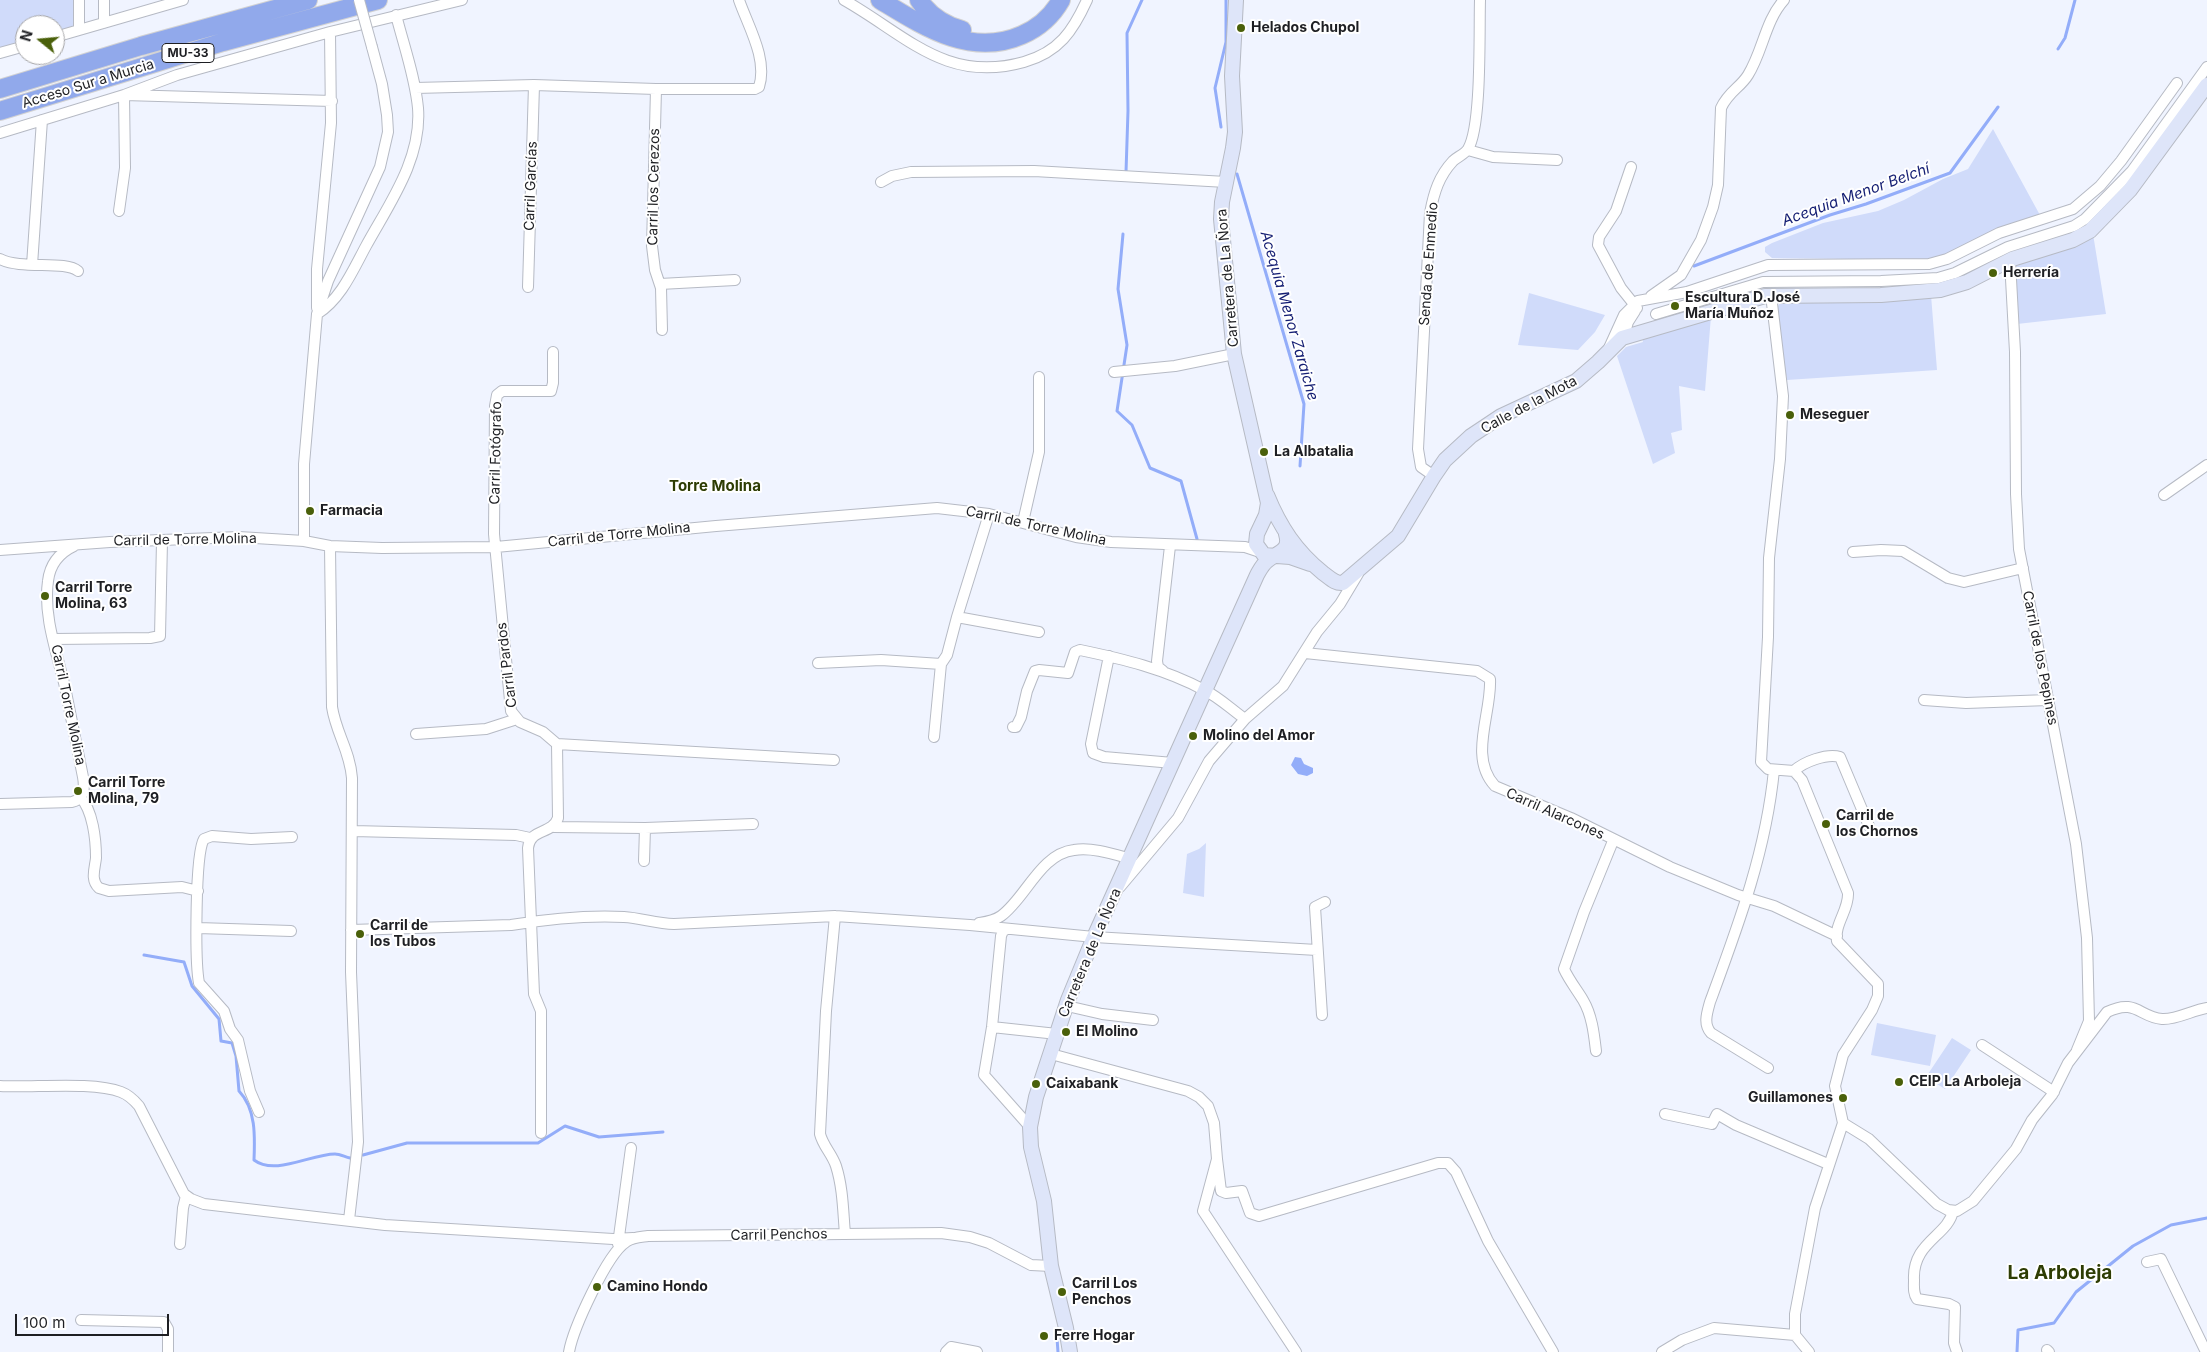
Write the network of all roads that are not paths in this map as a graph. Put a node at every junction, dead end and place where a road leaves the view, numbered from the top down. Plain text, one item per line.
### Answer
1 (78, 0) edge
2 (104, 0) edge
3 (183, 0) edge
4 (308, 0) edge
5 (359, 0) edge
6 (378, 0) edge
7 (462, 0) edge
8 (739, 0) edge
9 (844, 0) edge
10 (880, 0) edge
11 (918, 0) edge
12 (1049, 0) edge
13 (1061, 0) edge
14 (1087, 0) edge
15 (1480, 0) edge
16 (1784, 0) edge
17 (1234, 5) edge
18 (396, 15) junction
19 (104, 22) junction
20 (79, 30) junction
21 (330, 32) junction
22 (65, 34) edge
23 (15, 49) edge
24 (0, 53) edge
25 (2207, 67) edge
26 (2177, 83) dead end
27 (534, 85) junction
28 (2207, 85) edge
29 (415, 88) junction
30 (0, 89) edge
31 (656, 90) junction
32 (145, 92) junction
33 (124, 95) junction
34 (332, 101) junction
35 (0, 111) edge
36 (42, 120) junction
37 (0, 133) edge
38 (1468, 150) junction
39 (1557, 160) dead end
40 (1631, 167) dead end
41 (880, 182) dead end
42 (1226, 182) junction
43 (119, 211) dead end
44 (0, 259) edge
45 (2010, 261) junction
46 (32, 265) junction
47 (78, 271) dead end
48 (1681, 275) junction
49 (316, 279) junction
50 (735, 280) dead end
51 (660, 284) junction
52 (326, 287) junction
53 (528, 288) dead end
54 (1687, 292) junction
55 (1771, 296) junction
56 (336, 297) junction
57 (1646, 299) junction
58 (1635, 306) junction
59 (317, 314) junction
60 (1656, 314) dead end
61 (662, 330) dead end
62 (1624, 336) junction
63 (1609, 350) junction
64 (553, 352) dead end
65 (1234, 354) junction
66 (1114, 372) dead end
67 (1039, 377) dead end
68 (2207, 465) edge
69 (1434, 476) junction
70 (1267, 495) junction
71 (2164, 495) dead end
72 (989, 514) junction
73 (1024, 522) junction
74 (1258, 532) junction
75 (1284, 532) junction
76 (162, 541) junction
77 (304, 541) junction
78 (77, 544) junction
79 (53, 545) junction
80 (330, 546) junction
81 (1170, 546) junction
82 (496, 547) junction
83 (1235, 547) junction
84 (0, 550) edge
85 (1852, 552) dead end
86 (1267, 555) junction
87 (55, 561) junction
88 (1314, 565) junction
89 (2023, 568) junction
90 (1361, 570) junction
91 (1334, 581) junction
92 (1340, 604) junction
93 (957, 618) junction
94 (1039, 632) dead end
95 (54, 639) junction
96 (1158, 649) junction
97 (1305, 653) junction
98 (1109, 656) junction
99 (1139, 662) junction
100 (818, 663) dead end
101 (941, 664) junction
102 (1165, 672) junction
103 (1206, 690) junction
104 (1924, 700) dead end
105 (2048, 700) junction
106 (517, 719) junction
107 (1245, 719) junction
108 (1013, 727) dead end
109 (416, 734) dead end
110 (934, 737) dead end
111 (557, 744) junction
112 (834, 760) dead end
113 (1173, 763) junction
114 (1774, 770) junction
115 (1794, 771) junction
116 (80, 797) junction
117 (0, 804) edge
118 (753, 824) dead end
119 (1869, 826) dead end
120 (554, 827) junction
121 (644, 828) junction
122 (353, 832) junction
123 (292, 837) dead end
124 (530, 838) junction
125 (1613, 840) junction
126 (1131, 859) junction
127 (644, 861) dead end
128 (198, 891) junction
129 (1116, 891) junction
130 (1748, 898) junction
131 (1325, 902) dead end
132 (1005, 912) junction
133 (835, 916) junction
134 (529, 921) junction
135 (970, 925) junction
136 (198, 928) junction
137 (351, 930) junction
138 (1010, 930) junction
139 (291, 931) dead end
140 (1836, 936) junction
141 (1094, 937) junction
142 (1317, 950) junction
143 (1067, 1006) junction
144 (2207, 1008) edge
145 (2090, 1012) junction
146 (1322, 1014) dead end
147 (1154, 1020) dead end
148 (2100, 1020) junction
149 (992, 1027) junction
150 (1057, 1034) junction
151 (1982, 1045) dead end
152 (2077, 1050) junction
153 (1596, 1051) dead end
154 (1051, 1054) junction
155 (1768, 1068) dead end
156 (0, 1086) edge
157 (2054, 1092) junction
158 (259, 1112) dead end
159 (1665, 1114) dead end
160 (1843, 1123) junction
161 (1030, 1128) junction
162 (541, 1133) dead end
163 (631, 1148) dead end
164 (1216, 1159) junction
165 (1828, 1164) junction
166 (1222, 1191) junction
167 (186, 1196) junction
168 (1206, 1196) junction
169 (1953, 1211) junction
170 (349, 1220) junction
171 (845, 1234) junction
172 (621, 1243) junction
173 (180, 1244) dead end
174 (2147, 1262) dead end
175 (1051, 1266) junction
176 (81, 1320) dead end
177 (1795, 1334) junction
178 (168, 1352) edge
179 (569, 1352) edge
180 (946, 1352) edge
181 (977, 1352) edge
182 (1070, 1352) edge
183 (1296, 1352) edge
184 (1553, 1352) edge
185 (1662, 1352) edge
186 (1809, 1352) edge
187 (1957, 1352) edge
188 (2206, 1352) edge

1 - 20 street
2 - 19 street
3 - 19 street
4 - 30 highway, Acceso Sur a Murcia / MU-33
5 - 52 street, bridge
6 - 35 highway, Acceso Sur a Murcia / MU-33
7 - 18 street
8 - 31 street
9 - 14 street
10 - 13 highway
11 - 12 highway
15 - 38 street
16 - 48 street
17 - 42 main road, Carretera de La Ñora
18 - 21 street
18 - 29 street
19 - 20 street
20 - 22 street
21 - 32 street
21 - 34 street
23 - 24 street
25 - 60 street
26 - 54 street
27 - 29 street
27 - 31 street
27 - 53 street, Carril Garcías
28 - 45 main road
29 - 56 street
31 - 51 street, Carril los Cerezos
32 - 33 street
32 - 34 street
33 - 36 street
33 - 43 street
34 - 49 street
36 - 37 street
36 - 46 street
38 - 39 street
38 - 69 street, Senda de Enmedio
40 - 58 street
41 - 42 street
42 - 65 main road, Carretera de La Ñora
44 - 46 street
45 - 55 main road
45 - 89 street, Carril de los Pepines
46 - 47 street
48 - 54 street
48 - 57 street
49 - 52 street
49 - 59 street
50 - 51 street
51 - 61 street, Carril los Cerezos
52 - 56 street
52 - 59 street
54 - 57 street
55 - 62 main road
55 - 114 street
56 - 59 street
57 - 58 street
58 - 62 street
58 - 63 street
59 - 77 street
62 - 63 main road, Calle de la Mota
63 - 69 main road, Calle de la Mota
64 - 82 street, Carril Fotógrafo
65 - 66 street
65 - 70 main road, Carretera de La Ñora
67 - 73 street
68 - 71 street
69 - 90 main road, Calle de la Mota
70 - 74 main road
70 - 75 main road
72 - 73 street, Carril de Torre Molina
72 - 82 street, Carril de Torre Molina
72 - 93 street
73 - 81 street, Carril de Torre Molina
74 - 75 main road
74 - 83 street
74 - 86 main road
75 - 86 main road
75 - 88 main road
76 - 77 street, Carril de Torre Molina
76 - 78 street, Carril de Torre Molina
76 - 95 street
77 - 80 street, Carril de Torre Molina
78 - 79 street, Carril de Torre Molina
78 - 87 street
79 - 84 street, Carril de Torre Molina
79 - 87 street
80 - 82 street, Carril de Torre Molina
80 - 122 street
81 - 83 street, Carril de Torre Molina
81 - 96 street
82 - 106 street, Carril Pardos
83 - 86 street, Carril de Torre Molina
85 - 89 street
86 - 88 main road
86 - 103 main road, Carretera de La Ñora
87 - 95 street, Carril Torre Molina
88 - 91 main road
89 - 105 street, Carril de los Pepines
90 - 91 main road, Calle de la Mota
90 - 92 street
91 - 92 street
92 - 97 street
93 - 94 street
93 - 101 street
95 - 116 street, Carril Torre Molina
96 - 99 street
96 - 102 street
97 - 107 street
97 - 125 street, Carril Alarcones
98 - 99 street
98 - 108 street
98 - 113 street
99 - 102 street
100 - 101 street
101 - 110 street
102 - 103 street
103 - 107 street
103 - 113 main road, Carretera de La Ñora
104 - 105 street
105 - 145 street, Carril de los Pepines
106 - 109 street
106 - 111 street, Carril Pardos
107 - 129 street
111 - 112 street
111 - 120 street
113 - 126 main road, Carretera de La Ñora
114 - 115 street
114 - 130 street
115 - 119 street
115 - 140 street
116 - 117 street
116 - 128 street
118 - 121 street
120 - 121 street
120 - 124 street
121 - 127 street
122 - 124 street
122 - 137 street
123 - 128 street
124 - 134 street
125 - 130 street, Carril Alarcones
125 - 153 street
126 - 129 main road, Carretera de La Ñora
126 - 132 street
128 - 136 street
129 - 141 main road, Carretera de La Ñora
130 - 140 street, Carril Alarcones
130 - 155 street
131 - 142 street
132 - 135 street
132 - 138 street
133 - 134 street
133 - 135 street
133 - 171 street
134 - 137 street
134 - 162 street
135 - 138 street
136 - 139 street
136 - 158 street
137 - 170 street
138 - 141 street
138 - 149 street
140 - 160 street
141 - 142 street
141 - 143 main road, Carretera de La Ñora
142 - 146 street
143 - 147 street
143 - 150 main road, Carretera de La Ñora
144 - 148 street
145 - 148 street
145 - 152 street, Carril de los Pepines
148 - 152 street, Carril de los Pepines
149 - 150 street
149 - 161 street
150 - 154 main road, Carretera de La Ñora
151 - 157 street
152 - 157 street, Carril de los Pepines
154 - 161 main road, Carretera de La Ñora
154 - 164 street
156 - 167 street
157 - 169 street, Carril de los Pepines
159 - 165 street
160 - 165 street
160 - 169 street
161 - 175 main road, Carretera de La Ñora
163 - 172 street
164 - 166 street
164 - 168 street
165 - 177 street
166 - 168 street
166 - 184 street
167 - 170 street
167 - 173 street
168 - 183 street
169 - 187 street
170 - 172 street
171 - 172 street, Carril Penchos
171 - 175 street, Carril Penchos
172 - 179 street
174 - 188 street
175 - 182 main road, Carretera de La Ñora
176 - 178 street
177 - 185 street
177 - 186 street
180 - 181 street

